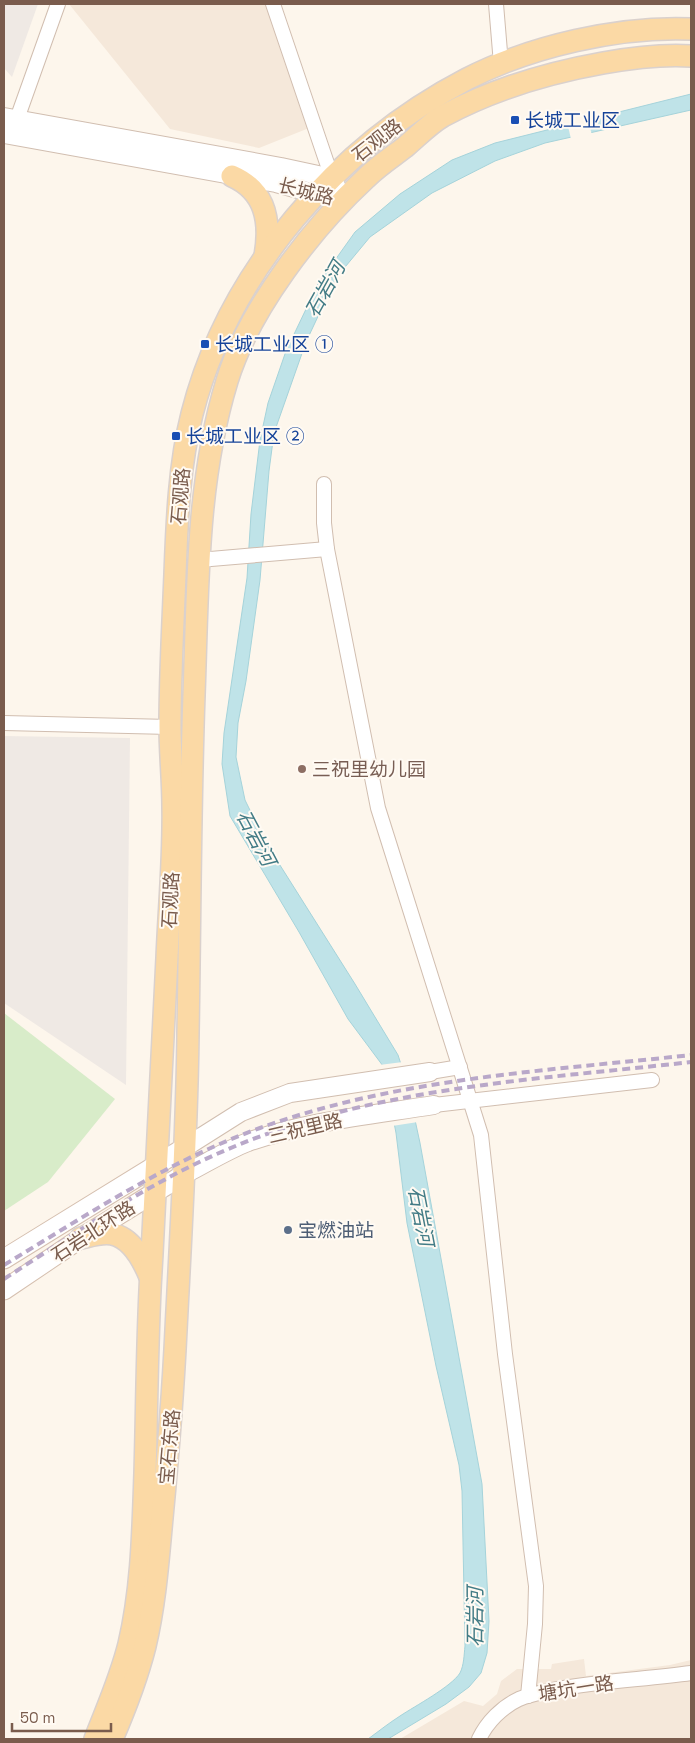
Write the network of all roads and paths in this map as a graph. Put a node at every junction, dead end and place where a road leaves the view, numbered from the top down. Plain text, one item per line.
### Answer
1 (58, 4) edge
2 (273, 4) edge
3 (496, 4) edge
4 (691, 29) edge
5 (691, 56) edge
6 (501, 64) junction
7 (10, 127) edge
8 (232, 176) junction
9 (332, 178) junction
10 (317, 194) junction
11 (343, 201) junction
12 (265, 256) junction
13 (324, 484) dead end
14 (327, 549) junction
15 (199, 560) junction
16 (4, 723) edge
17 (170, 727) junction
18 (460, 1067) junction
19 (424, 1073) joint
20 (652, 1080) dead end
21 (471, 1101) junction
22 (429, 1106) joint
23 (184, 1148) junction
24 (157, 1166) junction
25 (184, 1175) junction
26 (156, 1191) junction
27 (81, 1238) junction
28 (4, 1259) edge
29 (150, 1277) junction
30 (4, 1290) edge
31 (691, 1673) edge
32 (528, 1696) junction
33 (95, 1739) edge
34 (112, 1739) edge
35 (479, 1739) edge

1 - 7 street
2 - 9 street
3 - 6 street
4 - 6 main road, 石观路
5 - 11 main road, 石观路
6 - 9 main road, 石观路
7 - 8 street, 长城路
7 - 9 street, 长城路
8 - 10 street, 长城路
8 - 12 main road
9 - 10 main road, 石观路
9 - 11 street, 长城路
10 - 11 street, 长城路
10 - 12 main road, 石观路
11 - 15 main road, 石观路
12 - 17 main road, 石观路
13 - 14 street
14 - 15 street
14 - 18 street
15 - 23 main road, 石观路
16 - 17 street
17 - 24 main road, 石观路
18 - 19 street
18 - 21 street
19 - 23 street, 三祝里路
20 - 21 street
21 - 22 street
21 - 32 street
22 - 25 street, 三祝里路
23 - 24 main road, 石岩北环路
23 - 25 main road, 宝石东路
24 - 26 main road, 宝石东路
24 - 28 main road, 石岩北环路
25 - 26 main road, 石岩北环路
25 - 34 main road, 宝石东路
26 - 27 main road, 石岩北环路
26 - 29 main road, 宝石东路
27 - 29 main road
27 - 30 main road, 石岩北环路
29 - 33 main road, 宝石东路
31 - 32 street, 塘坑一路
32 - 35 street, 塘坑一路

